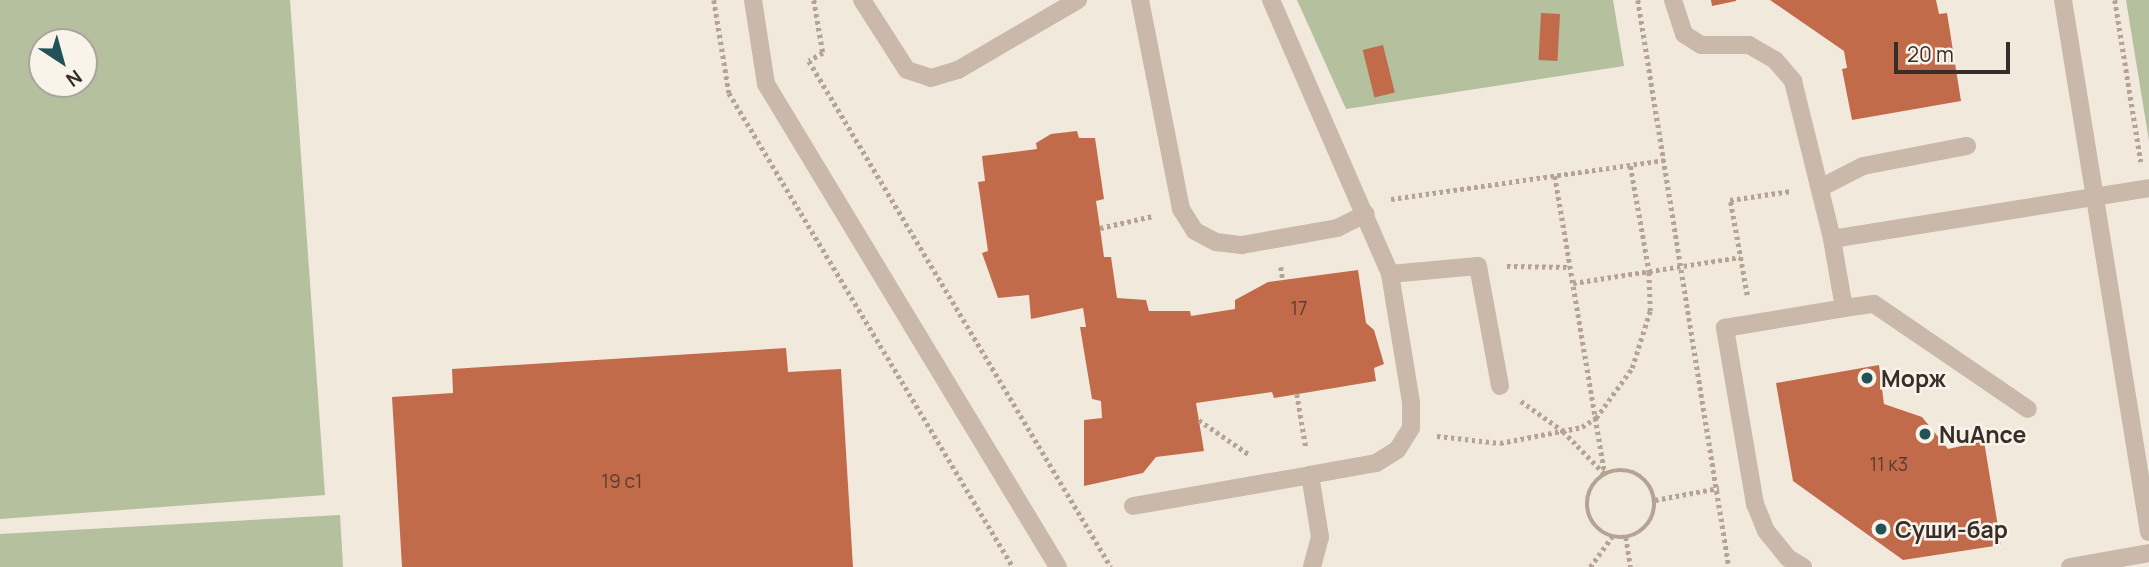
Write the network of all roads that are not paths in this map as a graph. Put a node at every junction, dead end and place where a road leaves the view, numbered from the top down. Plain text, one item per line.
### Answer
1 (753, 0) edge
2 (862, 0) edge
3 (1078, 0) edge
4 (1140, 0) edge
5 (1271, 0) edge
6 (1673, 0) edge
7 (2063, 0) edge
8 (1967, 146) dead end
9 (1822, 187) junction
10 (2147, 188) edge
11 (2095, 197) junction
12 (1366, 214) junction
13 (1832, 239) junction
14 (1390, 274) junction
15 (1844, 308) junction
16 (1500, 387) road end
17 (2028, 409) dead end
18 (1310, 475) junction
19 (1133, 506) dead end
20 (2149, 532) edge
21 (2149, 553) edge
22 (1058, 567) edge
23 (1312, 567) edge
24 (1803, 567) edge
25 (2070, 567) edge

1 - 22 lane
2 - 3 lane
4 - 12 lane
5 - 12 lane
6 - 9 lane
7 - 11 lane
8 - 9 lane
9 - 13 lane
10 - 11 lane
11 - 13 lane
11 - 20 lane
12 - 14 lane
13 - 15 lane
14 - 16 lane
14 - 18 lane
15 - 17 lane
15 - 24 lane
18 - 19 lane
18 - 23 lane
21 - 25 lane

